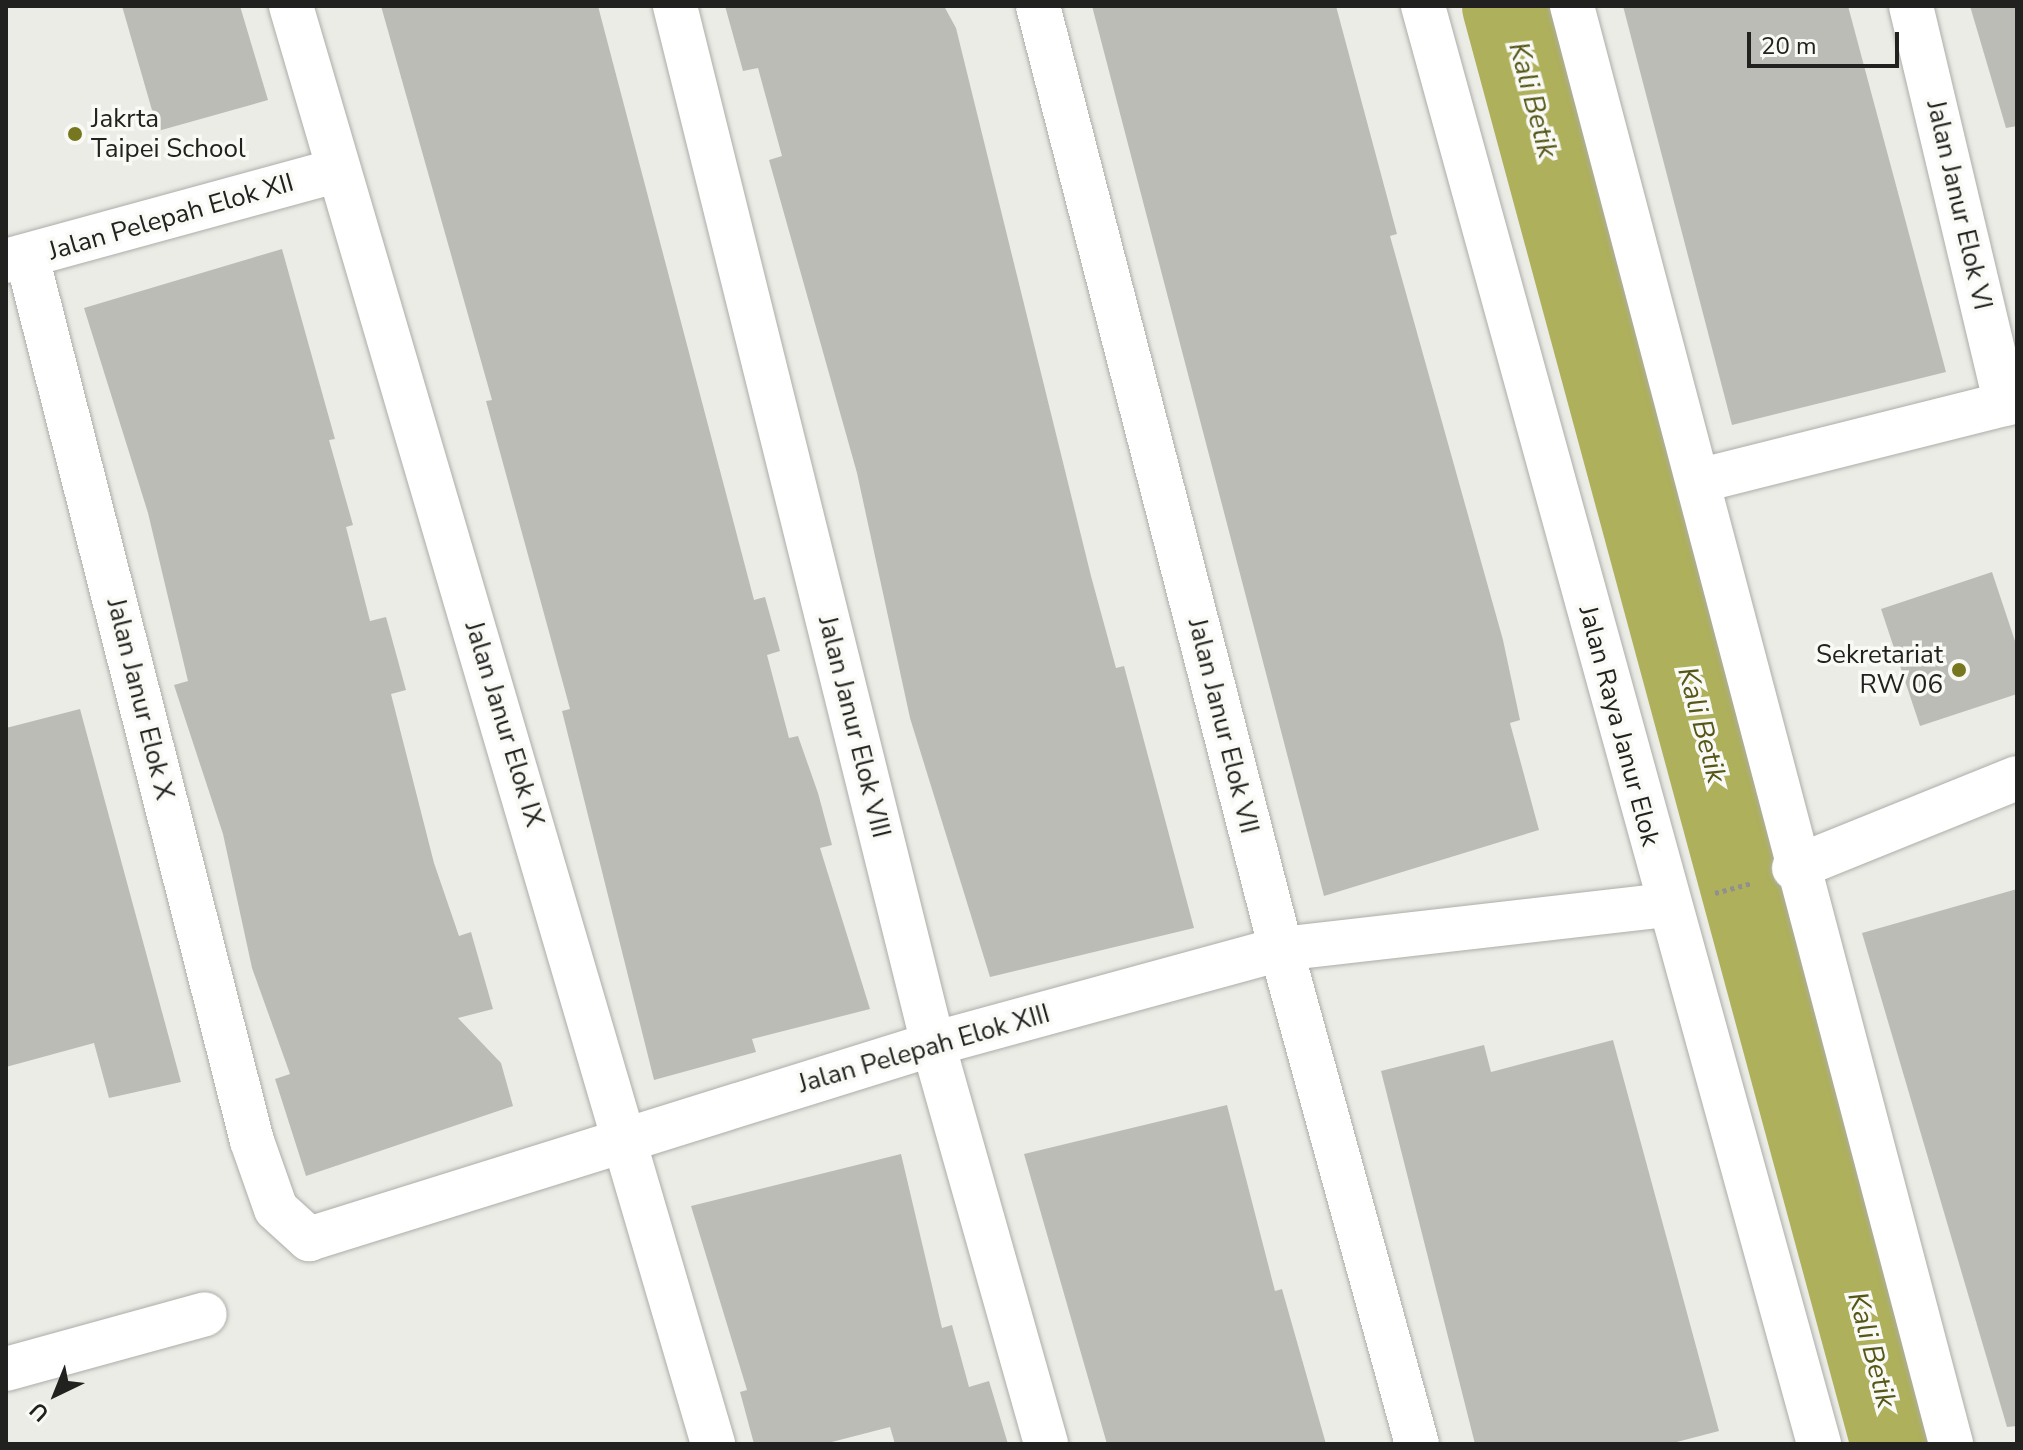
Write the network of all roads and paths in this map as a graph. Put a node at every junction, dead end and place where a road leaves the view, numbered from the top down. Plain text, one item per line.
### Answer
1 (291, 6) edge
2 (675, 6) edge
3 (1038, 6) edge
4 (1423, 6) edge
5 (1572, 6) edge
6 (1911, 6) edge
7 (336, 171) junction
8 (17, 259) edge
9 (2012, 403) edge
10 (1698, 481) junction
11 (2017, 778) edge
12 (1776, 875) junction
13 (1686, 900) junction
14 (1281, 949) junction
15 (933, 1044) junction
16 (629, 1137) junction
17 (252, 1141) joint
18 (205, 1314) dead end
19 (6, 1369) edge
20 (713, 1444) edge
21 (1046, 1444) edge
22 (1417, 1444) edge
23 (1819, 1444) edge
24 (1951, 1444) edge

1 - 7 street, Jalan Janur Elok IX
2 - 15 street, Jalan Janur Elok VIII
3 - 14 street, Jalan Janur Elok VII
4 - 13 street, Jalan Raya Janur Elok
5 - 10 street
6 - 9 street, Jalan Janur Elok VI
7 - 8 street, Jalan Pelepah Elok XII
7 - 16 street, Jalan Janur Elok IX
8 - 17 street, Jalan Janur Elok X
9 - 10 street
10 - 12 street
11 - 12 street
12 - 13 path
12 - 24 street
13 - 14 street, Jalan Pelepah Elok XIII
13 - 23 street, Jalan Raya Janur Elok
14 - 15 street, Jalan Pelepah Elok XIII
14 - 22 street, Jalan Janur Elok VII
15 - 16 street, Jalan Pelepah Elok XIII
15 - 21 street, Jalan Janur Elok VIII
16 - 17 street, Jalan Pelepah Elok XIII
16 - 20 street, Jalan Janur Elok IX
18 - 19 street

